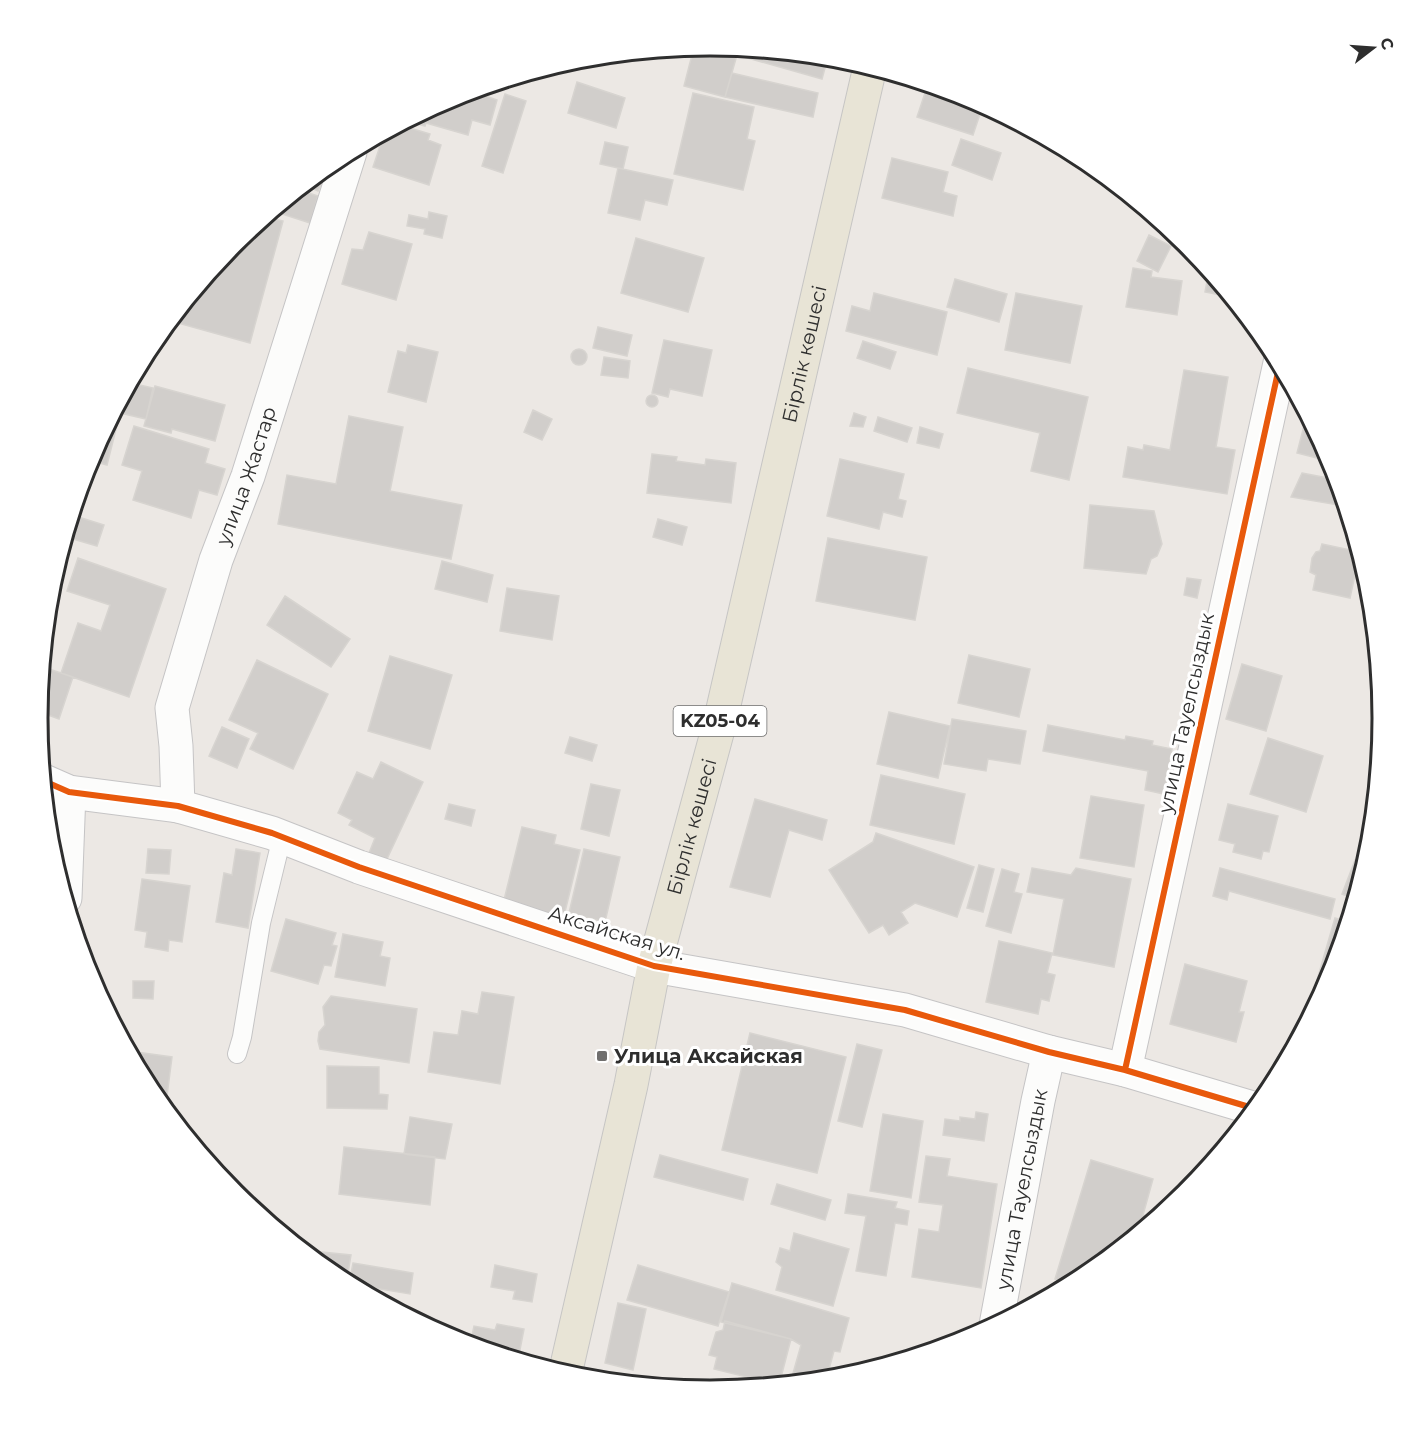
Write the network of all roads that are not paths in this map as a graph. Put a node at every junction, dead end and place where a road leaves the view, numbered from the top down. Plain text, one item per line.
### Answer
1 (868, 76) edge
2 (346, 166) edge
3 (1277, 376) edge
4 (52, 785) edge
5 (178, 806) junction
6 (282, 837) junction
7 (654, 966) junction
8 (1049, 1052) junction
9 (237, 1054) dead end
10 (1125, 1070) junction
11 (1247, 1106) edge
12 (998, 1316) edge
13 (567, 1365) edge

1 - 7 main road, Бірлік көшесі / KZ05-04
2 - 5 street, улица Жастар
3 - 10 street, улица Тауелсыздык
4 - 5 street, Аксайская ул.
5 - 6 street, Аксайская ул.
6 - 7 street, Аксайская ул.
6 - 9 lane
7 - 8 street, Аксайская ул.
7 - 13 main road, Бірлік көшесі / KZ05-04
8 - 10 street, Аксайская ул.
8 - 12 street, улица Тауелсыздык
10 - 11 street, Аксайская ул.

